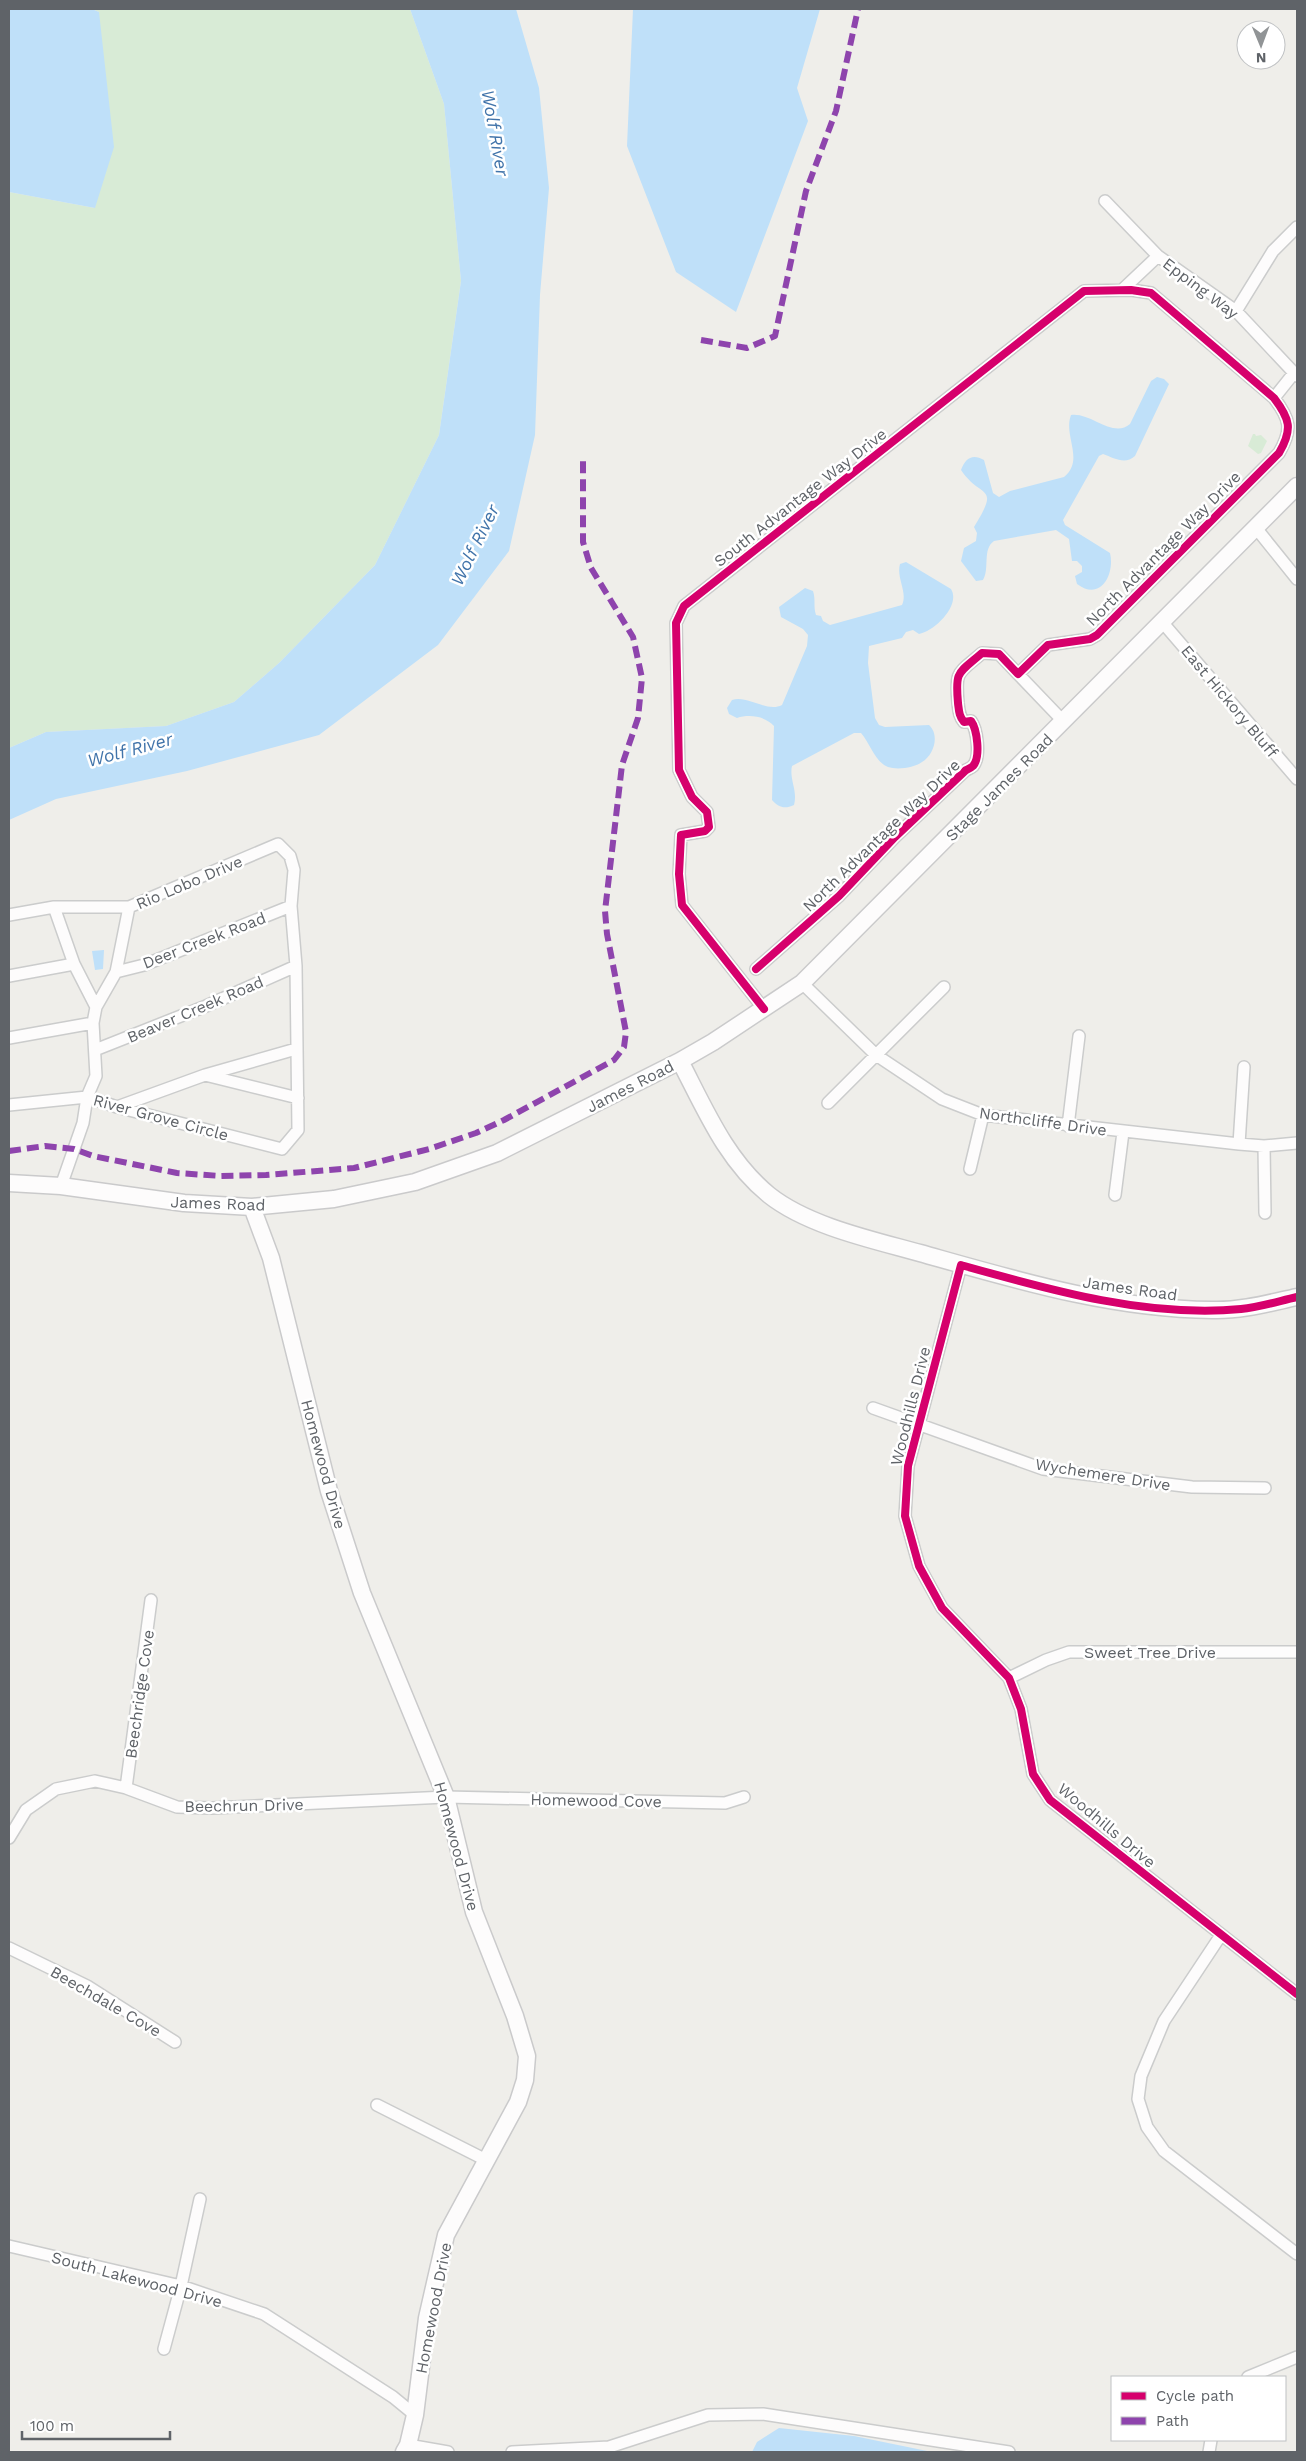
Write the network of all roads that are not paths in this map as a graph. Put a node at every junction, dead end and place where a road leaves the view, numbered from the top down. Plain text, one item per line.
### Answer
1 (1105, 201) dead end
2 (1297, 227) edge
3 (1158, 256) junction
4 (1122, 290) junction
5 (1236, 311) junction
6 (1296, 375) edge
7 (1274, 398) junction
8 (1288, 437) joint
9 (1297, 486) edge
10 (1256, 528) junction
11 (1297, 580) edge
12 (1163, 623) junction
13 (1018, 674) junction
14 (1064, 722) junction
15 (1297, 779) edge
16 (291, 906) junction
17 (54, 907) junction
18 (129, 908) junction
19 (9, 915) edge
20 (74, 964) junction
21 (296, 966) junction
22 (756, 969) dead end
23 (116, 972) junction
24 (9, 976) edge
25 (802, 983) junction
26 (944, 986) dead end
27 (96, 1007) junction
28 (764, 1009) junction
29 (93, 1023) junction
30 (1079, 1036) dead end
31 (9, 1038) edge
32 (296, 1049) junction
33 (94, 1050) junction
34 (876, 1055) junction
35 (680, 1061) junction
36 (1244, 1067) dead end
37 (204, 1075) junction
38 (87, 1097) junction
39 (298, 1098) junction
40 (828, 1102) dead end
41 (9, 1105) edge
42 (116, 1107) junction
43 (983, 1115) junction
44 (1068, 1126) junction
45 (1123, 1132) junction
46 (1297, 1143) edge
47 (1239, 1144) junction
48 (1264, 1146) junction
49 (970, 1169) dead end
50 (9, 1183) edge
51 (60, 1186) junction
52 (1115, 1195) dead end
53 (252, 1207) junction
54 (1265, 1213) dead end
55 (961, 1265) junction
56 (1297, 1297) edge
57 (873, 1408) dead end
58 (918, 1423) junction
59 (1265, 1488) dead end
60 (151, 1600) dead end
61 (1297, 1652) edge
62 (1009, 1678) junction
63 (126, 1788) junction
64 (446, 1797) junction
65 (744, 1797) dead end
66 (9, 1838) edge
67 (1221, 1935) junction
68 (9, 1948) edge
69 (1297, 1994) edge
70 (176, 2042) dead end
71 (377, 2105) dead end
72 (488, 2161) junction
73 (200, 2199) dead end
74 (9, 2246) edge
75 (1297, 2254) edge
76 (181, 2286) junction
77 (164, 2350) dead end
78 (1297, 2357) edge
79 (1250, 2376) edge
80 (415, 2415) junction
81 (406, 2449) edge
82 (448, 2452) edge
83 (512, 2452) edge
84 (1009, 2452) edge

1 - 3 street, Epping Way
2 - 5 street
3 - 4 street
3 - 5 street, Epping Way
4 - 7 street, South Advantage Way Drive
4 - 28 street, South Advantage Way Drive
5 - 6 street, Epping Way
6 - 7 street
7 - 8 street, South Advantage Way Drive
8 - 13 street, North Advantage Way Drive
9 - 10 street, Stage James Road
10 - 11 street
10 - 12 street, Stage James Road
12 - 14 street, Stage James Road
12 - 15 street, East Hickory Bluff
13 - 14 street, North Advantage Way Drive
13 - 22 street, North Advantage Way Drive
14 - 25 street, Stage James Road
16 - 18 street, Rio Lobo Drive
16 - 21 street
16 - 23 street, Deer Creek Road
17 - 18 street, Rio Lobo Drive
17 - 19 street, Rio Lobo Drive
17 - 20 street
18 - 23 street
20 - 24 street
20 - 27 street
21 - 32 street
21 - 33 street, Beaver Creek Road
23 - 27 street
25 - 28 street, Stage James Road
25 - 34 street, Northcliffe Drive
26 - 34 street
27 - 29 street
28 - 35 street, Stage James Road
29 - 31 street
29 - 33 street
30 - 44 street
32 - 37 street
32 - 39 street
33 - 38 street
34 - 40 street
34 - 43 street, Northcliffe Drive
35 - 53 street, James Road
35 - 55 street, James Road
36 - 47 street
37 - 39 street
37 - 42 street
38 - 41 street, River Grove Circle
38 - 42 street, River Grove Circle
38 - 51 street
39 - 42 street, River Grove Circle
43 - 44 street, Northcliffe Drive
43 - 49 street
44 - 45 street, Northcliffe Drive
45 - 47 street, Northcliffe Drive
45 - 52 street
46 - 48 street, Northcliffe Drive
47 - 48 street, Northcliffe Drive
48 - 54 street
50 - 51 street, James Road
51 - 53 street, James Road
53 - 64 street, Homewood Drive
55 - 56 street, James Road
55 - 58 street, Woodhills Drive
57 - 58 street, Wychemere Drive
58 - 59 street, Wychemere Drive
58 - 62 street, Woodhills Drive
60 - 63 street, Beechridge Cove
61 - 62 street, Sweet Tree Drive
62 - 67 street, Woodhills Drive
63 - 64 street, Beechrun Drive
63 - 66 street, Beechrun Drive
64 - 65 street, Homewood Cove
64 - 72 street, Homewood Drive
67 - 69 street, Woodhills Drive
67 - 75 street
68 - 70 street, Beechdale Cove
71 - 72 street
72 - 80 street, Homewood Drive
73 - 76 street
74 - 76 street, South Lakewood Drive
76 - 77 street
76 - 80 street, South Lakewood Drive
78 - 79 street
80 - 81 street, Homewood Drive
81 - 82 street
83 - 84 street

